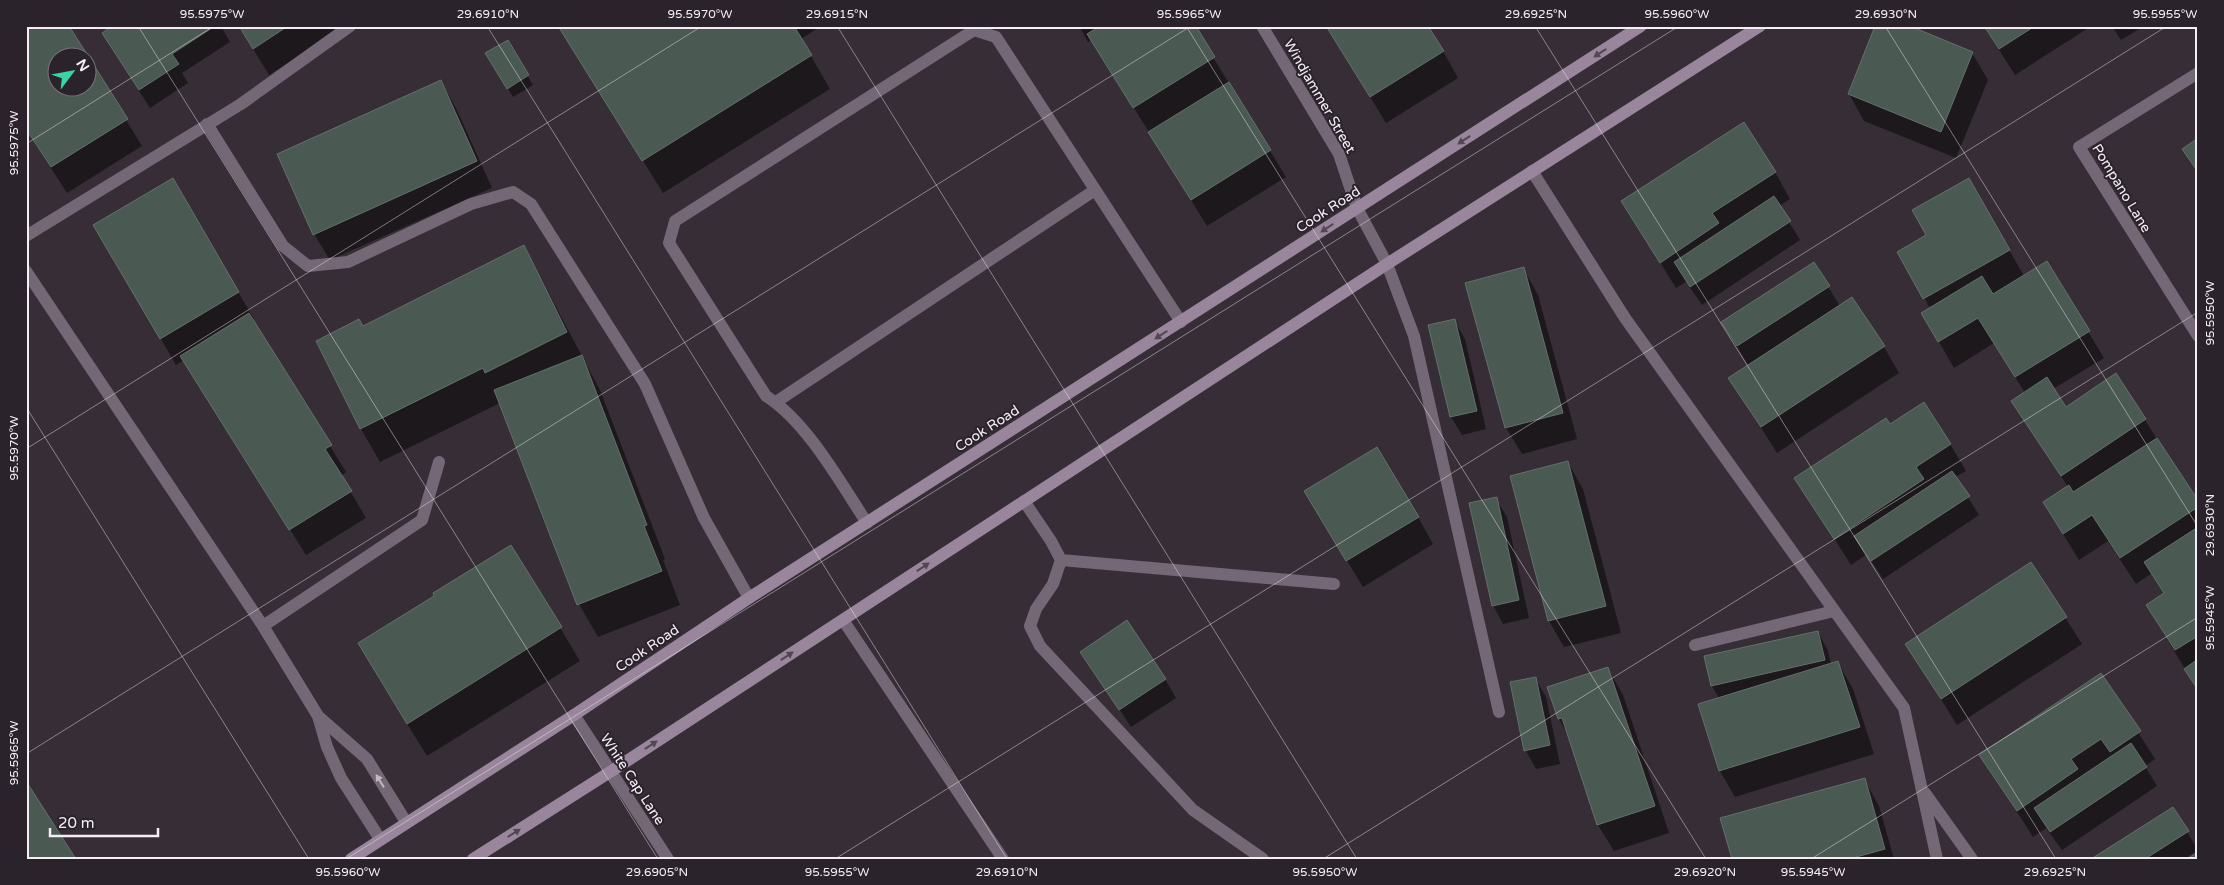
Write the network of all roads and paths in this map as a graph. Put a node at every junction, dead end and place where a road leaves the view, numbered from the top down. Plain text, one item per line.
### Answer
1 (350, 26) edge
2 (1262, 26) edge
3 (1641, 26) edge
4 (1760, 26) edge
5 (2198, 73) edge
6 (207, 124) junction
7 (1532, 171) junction
8 (1096, 190) junction
9 (1357, 208) junction
10 (26, 236) edge
11 (1386, 264) junction
12 (26, 271) edge
13 (1180, 322) junction
14 (2198, 336) edge
15 (776, 402) junction
16 (439, 462) dead end
17 (1024, 501) junction
18 (867, 523) junction
19 (1060, 560) junction
20 (1334, 584) dead end
21 (749, 598) junction
22 (1834, 611) junction
23 (843, 620) junction
24 (262, 626) junction
25 (1695, 645) dead end
26 (1499, 712) dead end
27 (574, 715) junction
28 (318, 716) junction
29 (610, 772) junction
30 (1921, 786) junction
31 (406, 822) junction
32 (380, 839) junction
33 (351, 859) edge
34 (473, 859) edge
35 (668, 859) edge
36 (1003, 859) edge
37 (1263, 859) edge
38 (1937, 859) edge
39 (1972, 859) edge

1 - 6 street
2 - 9 street, Windjammer Street
3 -> 9 street, Cook Road
4 - 7 street
5 - 14 street, Pompano Lane
6 - 10 street
6 - 21 street
7 - 11 street
7 - 22 street
8 - 13 street
8 - 15 street
8 - 15 street
9 - 11 street, Windjammer Street
9 -> 13 street, Cook Road
11 - 17 street
11 - 26 street, Windjammer Street
12 - 24 street
13 -> 18 street, Cook Road
15 - 18 street
16 - 24 street
17 - 19 street
23 -> 17 street
18 - 21 street, Cook Road
19 - 20 street
19 - 37 street
21 - 27 street, Cook Road
22 - 25 street
22 - 30 street
29 -> 23 street
23 - 36 street
24 - 28 street
27 - 29 street, White Cap Lane
27 - 31 street, Cook Road
31 -> 28 street
28 - 32 street
34 -> 29 street
29 - 35 street, White Cap Lane
30 - 38 street
30 - 39 street
31 - 32 street, Cook Road
32 - 33 street, Cook Road

